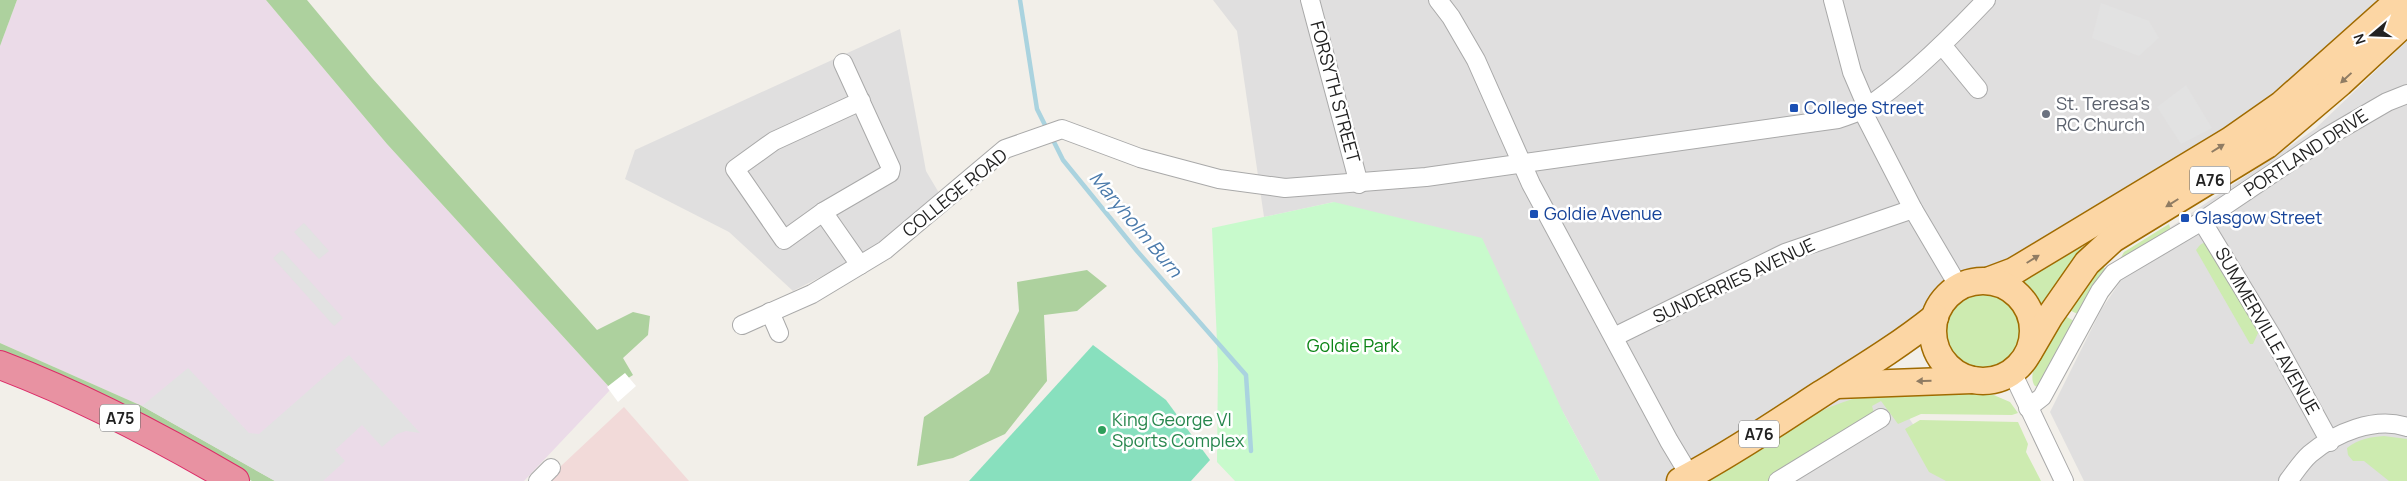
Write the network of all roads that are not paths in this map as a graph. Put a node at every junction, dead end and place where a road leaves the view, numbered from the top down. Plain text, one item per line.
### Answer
1 (1310, 0) edge
2 (1438, 0) edge
3 (1833, 0) edge
4 (1986, 0) edge
5 (2399, 0) edge
6 (2407, 20) edge
7 (1942, 46) junction
8 (843, 63) dead end
9 (1978, 89) dead end
10 (2407, 94) edge
11 (861, 101) junction
12 (1864, 108) junction
13 (1523, 163) junction
14 (1359, 184) junction
15 (1913, 209) junction
16 (823, 212) junction
17 (2202, 221) junction
18 (860, 265) junction
19 (1990, 280) junction
20 (1959, 286) junction
21 (770, 312) junction
22 (1935, 317) junction
23 (742, 325) dead end
24 (780, 333) dead end
25 (1614, 337) junction
26 (2029, 352) junction
27 (0, 365) edge
28 (2012, 372) junction
29 (1973, 380) junction
30 (1836, 385) junction
31 (2028, 408) junction
32 (1881, 418) dead end
33 (2407, 427) edge
34 (2330, 442) junction
35 (551, 468) dead end
36 (1685, 478) edge
37 (235, 481) edge
38 (538, 481) edge
39 (1778, 481) edge
40 (2064, 481) edge
41 (2288, 481) edge

1 - 14 street, FORSYTH STREET
2 - 13 street
3 - 12 street
4 - 7 street
19 -> 5 main road, A76
6 -> 26 main road, A76
7 - 9 street
7 - 12 street
8 - 11 street
10 - 17 street, PORTLAND DRIVE
11 - 16 street
11 - 16 street
12 - 13 street
12 - 15 street
13 - 14 street
13 - 25 street
14 - 18 street, COLLEGE ROAD
15 - 20 street
15 - 25 street, SUNDERRIES AVENUE
16 - 18 street
17 - 31 street, PORTLAND DRIVE
17 - 34 street, SUMMERVILLE AVENUE
18 - 21 street, COLLEGE ROAD
19 - 20 main road, A76
19 - 26 main road
20 - 22 main road, A76
21 - 23 street, COLLEGE ROAD
21 - 24 street
22 - 29 main road
22 - 30 main road, A76
25 - 36 street
26 - 28 main road, A76
27 - 37 highway, A75
28 - 29 main road, A76
28 - 31 street
29 -> 30 main road, A76
30 - 36 main road, A76
31 - 40 street
32 - 39 street
33 - 34 street
34 - 41 street
35 - 38 street

